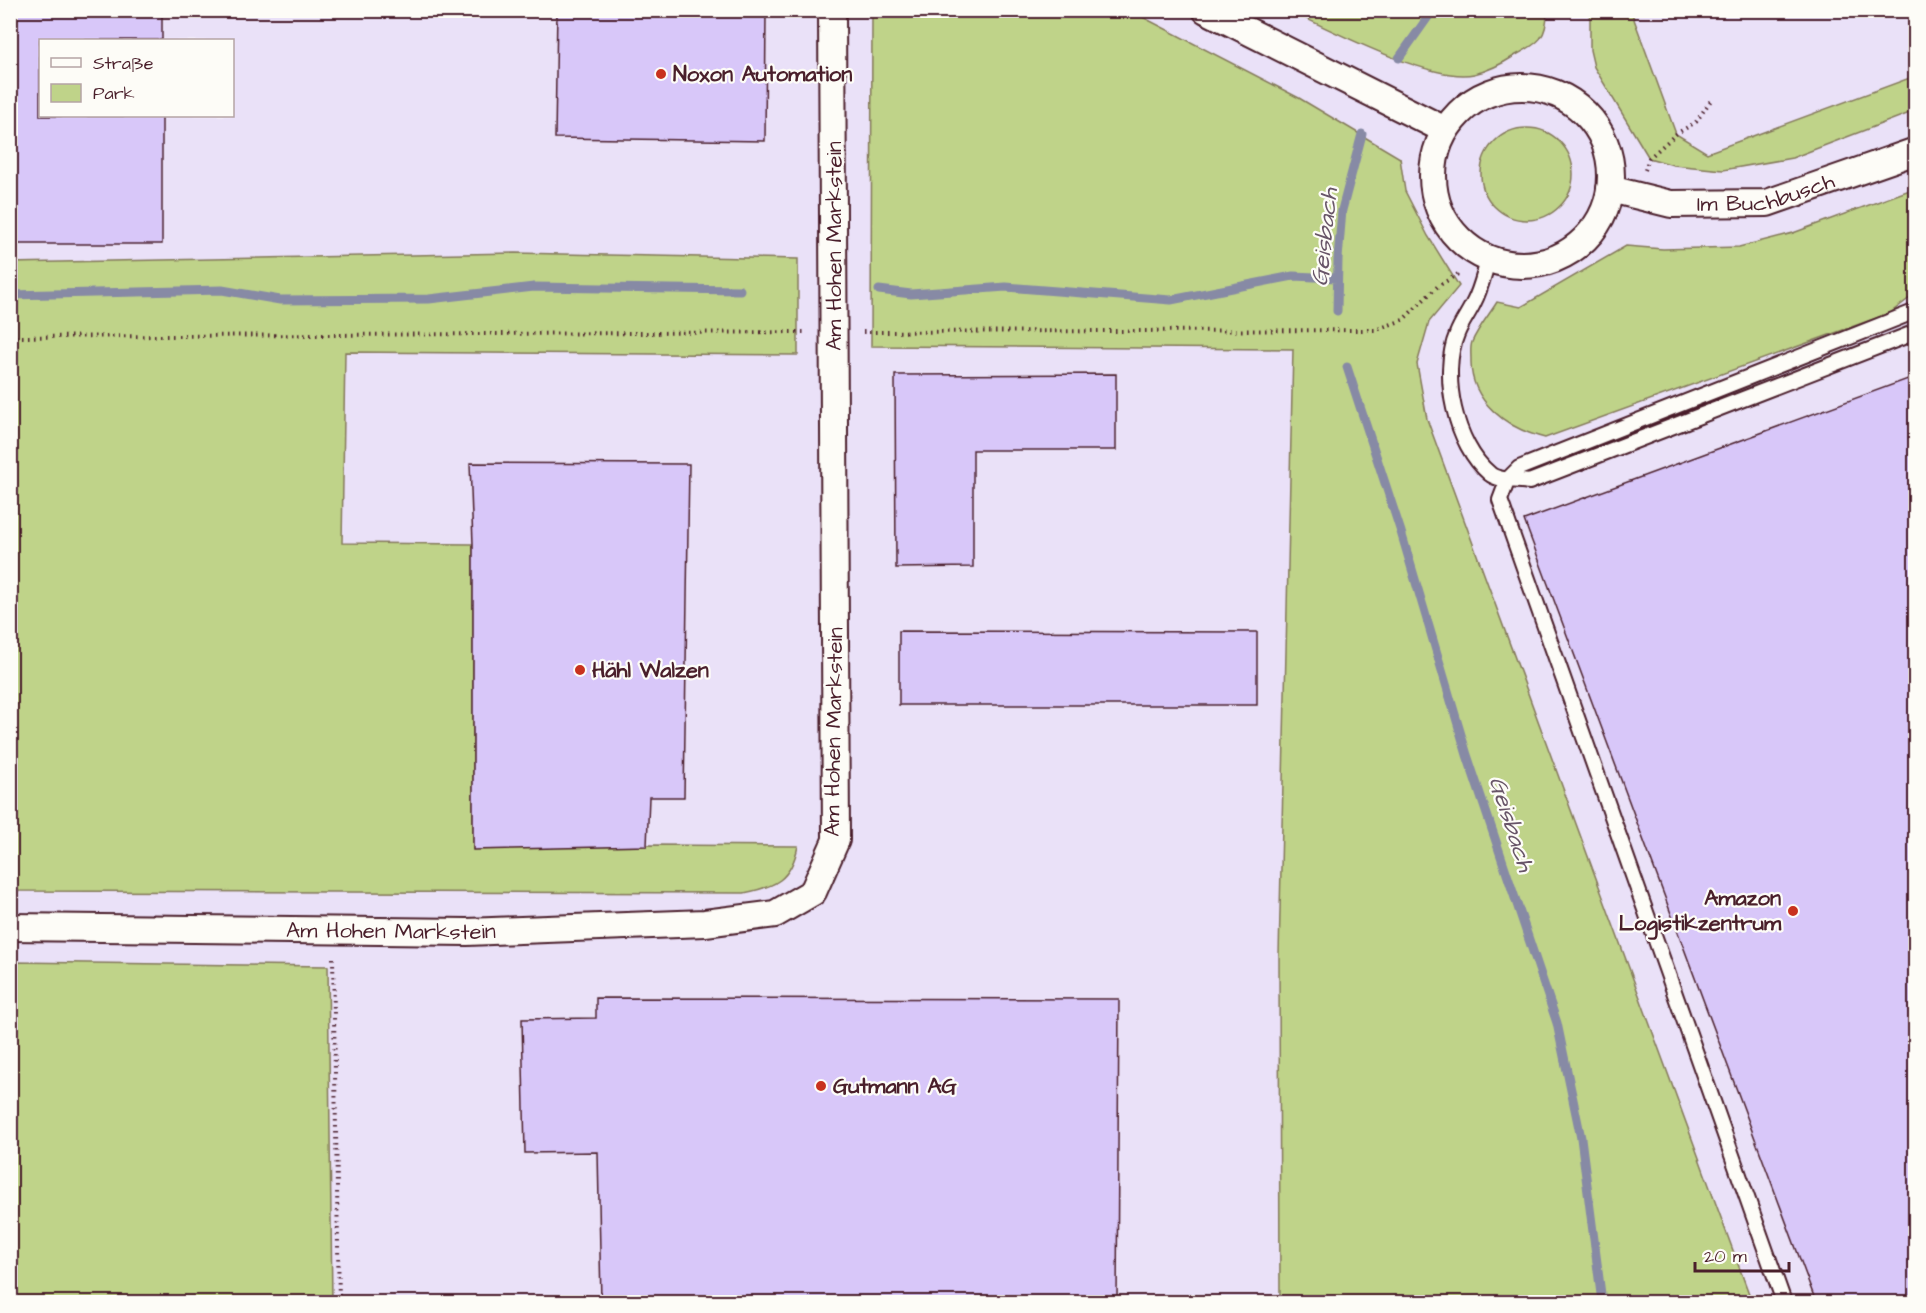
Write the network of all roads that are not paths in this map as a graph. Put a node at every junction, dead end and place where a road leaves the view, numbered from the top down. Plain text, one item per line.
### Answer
1 (832, 10) edge
2 (1206, 10) edge
3 (1445, 130) junction
4 (1916, 151) edge
5 (1610, 189) junction
6 (1486, 268) junction
7 (1916, 311) edge
8 (1916, 332) edge
9 (1508, 479) junction
10 (10, 927) edge
11 (1784, 1302) edge

1 - 10 street, Am Hohen Markstein
2 - 3 street
3 - 5 street
3 - 6 street
4 - 5 street, Im Buchbusch
5 - 6 street
6 - 9 lane
7 - 9 lane
8 - 9 lane
9 - 11 lane

